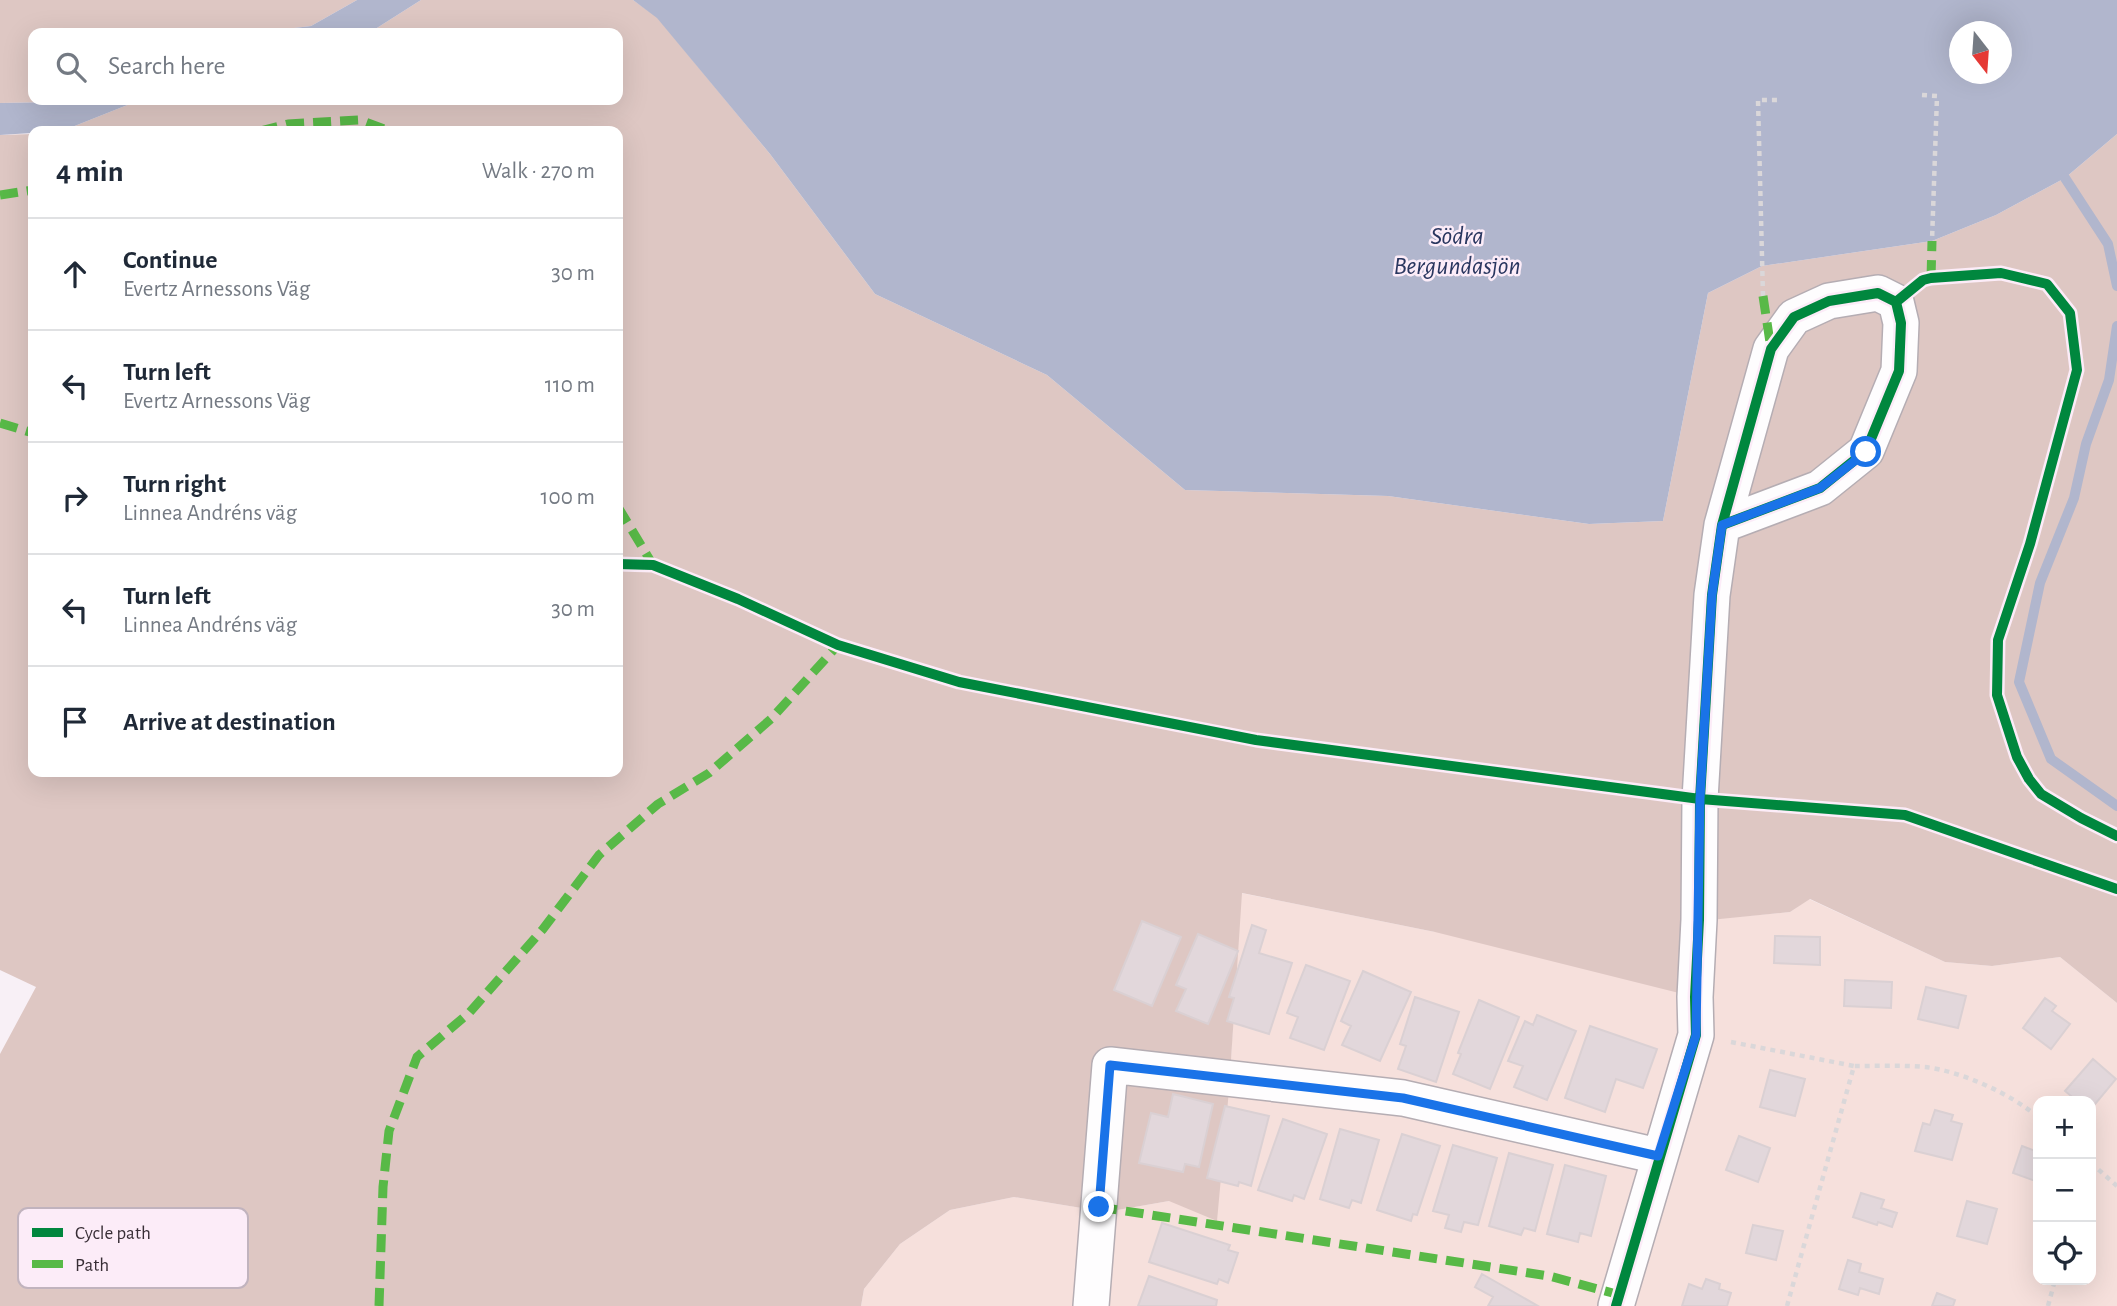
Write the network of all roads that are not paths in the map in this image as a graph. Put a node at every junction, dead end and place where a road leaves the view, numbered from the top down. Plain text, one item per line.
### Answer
1 (1722, 525) junction
2 (1658, 1156) junction
3 (1091, 1306) edge
4 (1616, 1306) edge

1 - 1 street
1 - 2 street
2 - 3 street
2 - 4 street

